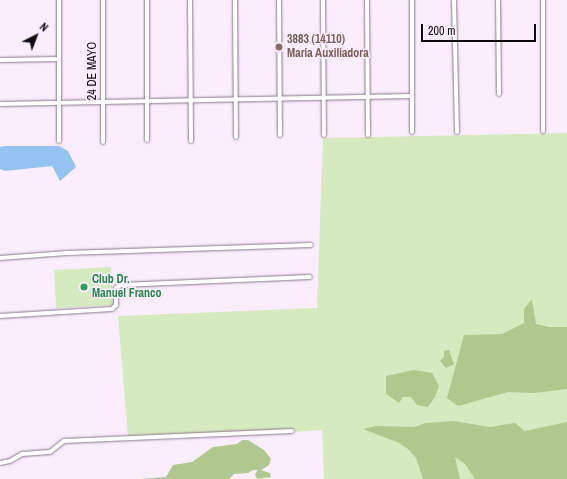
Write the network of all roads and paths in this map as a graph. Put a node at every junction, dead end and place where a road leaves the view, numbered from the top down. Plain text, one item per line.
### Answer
1 (59, 0) edge
2 (102, 0) edge
3 (146, 0) edge
4 (190, 0) edge
5 (235, 0) edge
6 (279, 0) edge
7 (322, 0) edge
8 (367, 0) edge
9 (412, 0) edge
10 (454, 0) edge
11 (498, 0) edge
12 (543, 0) edge
13 (59, 59) junction
14 (0, 60) edge
15 (499, 94) dead end
16 (412, 96) junction
17 (368, 97) junction
18 (324, 98) junction
19 (280, 99) junction
20 (191, 100) junction
21 (236, 100) junction
22 (147, 101) junction
23 (103, 102) junction
24 (59, 103) junction
25 (0, 104) edge
26 (544, 131) dead end
27 (412, 132) dead end
28 (457, 132) dead end
29 (280, 135) dead end
30 (324, 135) dead end
31 (368, 135) dead end
32 (236, 137) dead end
33 (147, 140) dead end
34 (59, 141) dead end
35 (191, 141) dead end
36 (103, 142) dead end
37 (311, 245) dead end
38 (0, 258) edge
39 (310, 277) dead end
40 (0, 316) edge
41 (292, 431) dead end
42 (0, 463) edge

1 - 13 street
2 - 23 street, 24 DE MAYO
3 - 22 street
4 - 20 street
5 - 21 street
6 - 19 street
7 - 18 street
8 - 17 street
9 - 16 street
10 - 28 street
11 - 15 street
12 - 26 street
13 - 14 street
13 - 24 street
16 - 17 street
16 - 27 street
17 - 18 street
17 - 31 street
18 - 19 street
18 - 30 street
19 - 21 street
19 - 29 street
20 - 21 street
20 - 22 street
20 - 35 street
21 - 32 street
22 - 23 street
22 - 33 street
23 - 24 street
23 - 36 street, 24 DE MAYO
24 - 25 street
24 - 34 street
37 - 38 street
39 - 40 street
41 - 42 street

